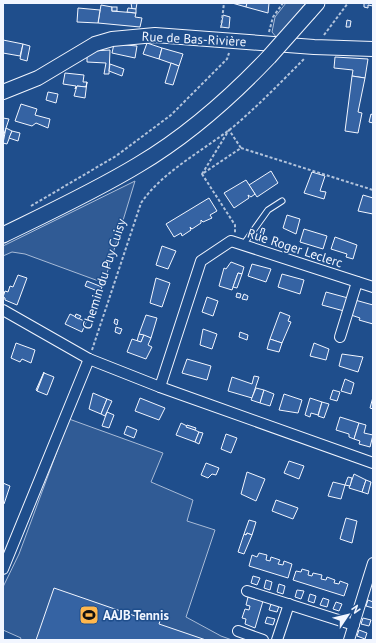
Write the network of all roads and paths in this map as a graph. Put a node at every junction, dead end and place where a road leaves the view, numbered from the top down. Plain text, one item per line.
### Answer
1 (224, 3) edge
2 (283, 3) edge
3 (348, 3) edge
4 (313, 8) edge
5 (225, 40) junction
6 (267, 42) junction
7 (314, 47) junction
8 (373, 49) edge
9 (3, 92) edge
10 (229, 130) junction
11 (241, 148) junction
12 (202, 174) junction
13 (373, 190) edge
14 (282, 201) dead end
15 (28, 208) dead end
16 (3, 236) edge
17 (231, 241) junction
18 (243, 245) junction
19 (357, 282) junction
20 (373, 287) edge
21 (3, 310) edge
22 (340, 337) dead end
23 (89, 359) junction
24 (160, 387) junction
25 (373, 463) edge
26 (373, 563) edge
27 (3, 569) edge
28 (248, 591) dead end
29 (289, 604) junction
30 (354, 625) junction
31 (238, 631) dead end
32 (263, 640) edge
33 (277, 640) edge
34 (349, 640) edge

1 - 5 path
2 - 6 path
3 - 7 path, Chemin du Puy Cuisy
4 - 16 main road, bridge
5 - 6 street, Rue de Bas-Rivière
5 - 9 street, Rue de Bas-Rivière
5 - 15 path
6 - 7 street, Rue de Bas-Rivière
7 - 8 street, Rue de Bas-Rivière
7 - 10 path, Chemin du Puy Cuisy
10 - 11 path
10 - 12 path
10 - 23 path, Chemin du Puy Cuisy
11 - 12 path
11 - 13 path
12 - 17 path
14 - 18 lane
17 - 18 street, Rue Roger Leclerc
17 - 24 street, Rue Roger Leclerc
18 - 19 street, Rue Roger Leclerc
19 - 20 street, Rue Roger Leclerc
19 - 22 street
21 - 23 street
23 - 24 street
23 - 27 street
24 - 25 street
26 - 30 street
28 - 29 street
29 - 30 street
29 - 33 street
30 - 34 street
31 - 32 street

